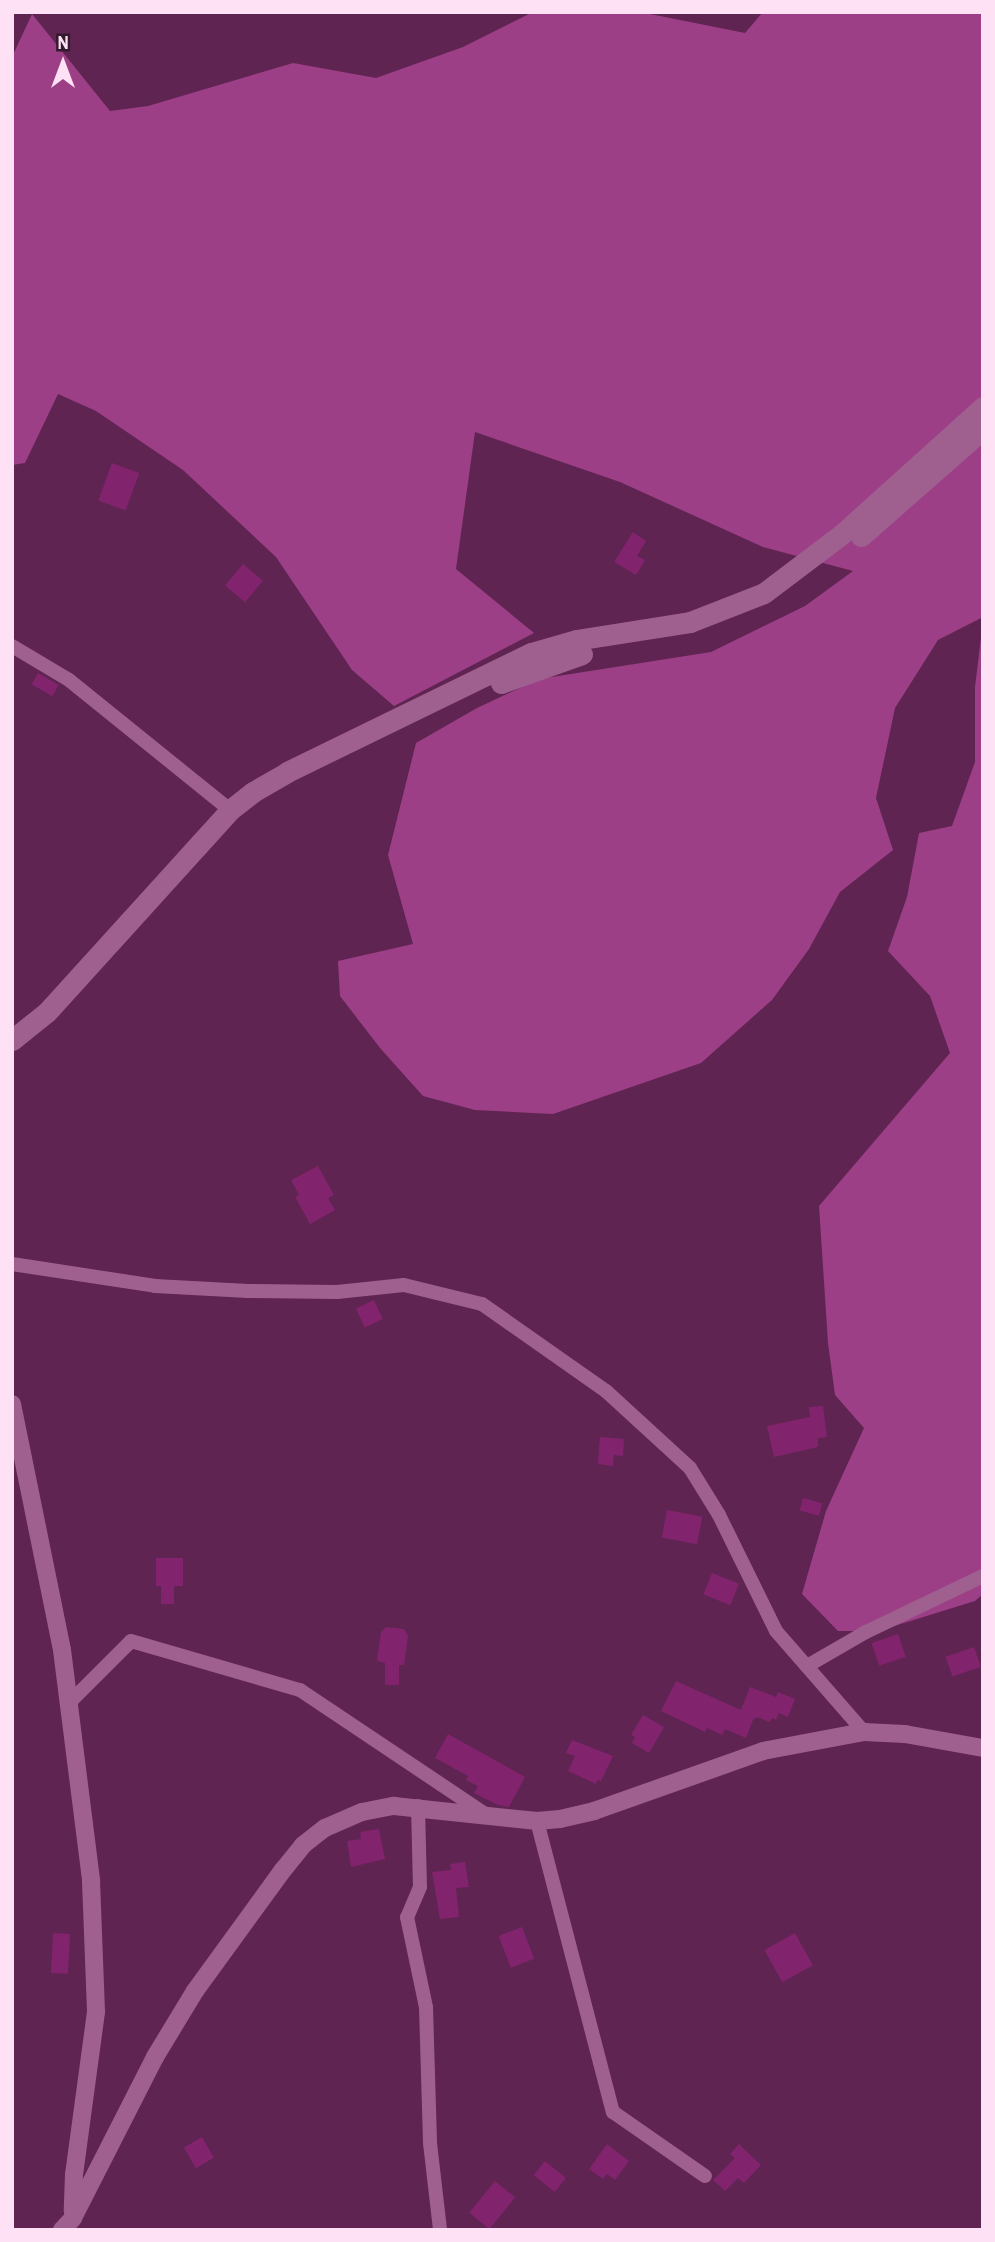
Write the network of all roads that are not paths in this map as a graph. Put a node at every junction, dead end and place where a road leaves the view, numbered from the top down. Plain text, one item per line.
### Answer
1 (983, 408) edge
2 (983, 429) edge
3 (12, 646) edge
4 (392, 728) junction
5 (230, 810) junction
6 (12, 1040) edge
7 (12, 1058) edge
8 (12, 1264) edge
9 (12, 1404) edge
10 (983, 1576) edge
11 (807, 1666) junction
12 (70, 1702) junction
13 (864, 1732) junction
14 (983, 1748) edge
15 (418, 1806) junction
16 (489, 1817) junction
17 (537, 1821) junction
18 (705, 2176) dead end
19 (67, 2224) edge
20 (440, 2230) edge

1 - 4 main road
2 - 4 main road
3 - 5 street
4 - 5 main road
4 - 7 main road
5 - 6 main road
8 - 11 street
9 - 12 street
10 - 11 street
11 - 13 street
12 - 16 street
12 - 19 street
13 - 14 street
13 - 17 street
15 - 16 street
15 - 19 street
15 - 20 street
16 - 17 street
17 - 18 street

